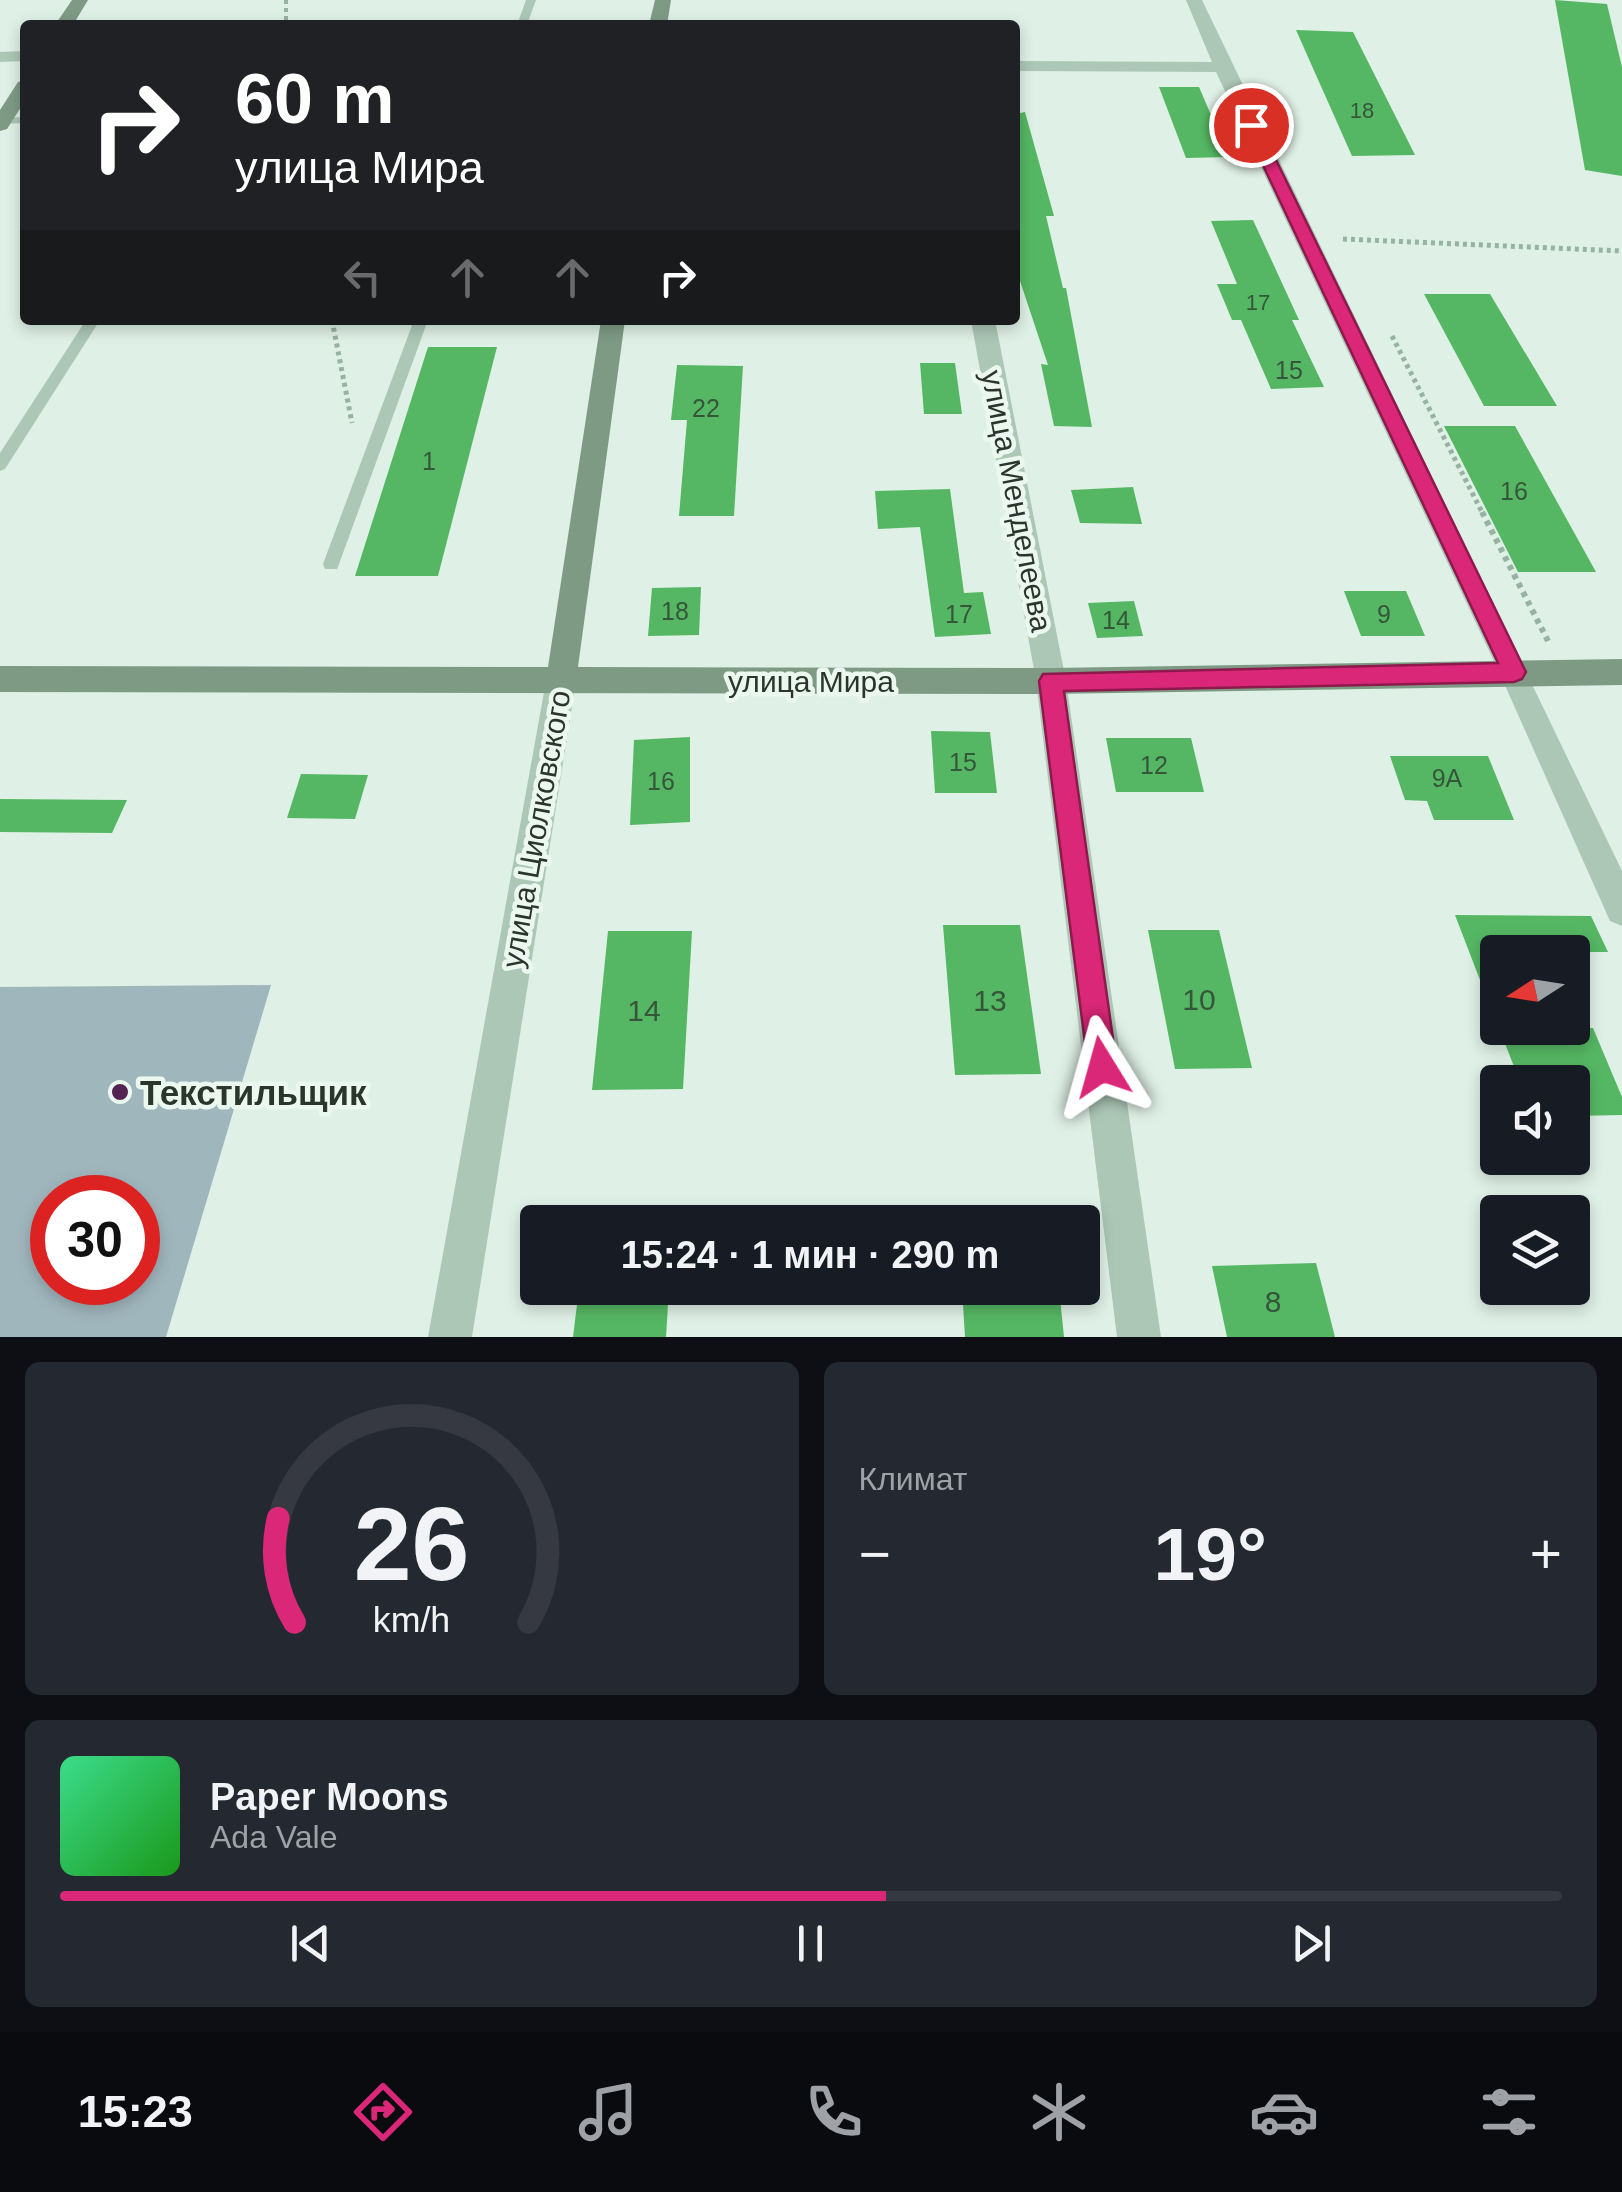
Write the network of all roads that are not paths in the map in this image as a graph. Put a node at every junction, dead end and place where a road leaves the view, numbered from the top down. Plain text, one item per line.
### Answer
1 (1194, 0) edge
2 (1020, 66) edge
3 (1222, 68) junction
4 (20, 94) edge
5 (2, 123) edge
6 (90, 325) edge
7 (419, 325) edge
8 (612, 325) edge
9 (984, 325) edge
10 (0, 465) edge
11 (331, 564) dead end
12 (1514, 672) junction
13 (1622, 672) edge
14 (0, 679) edge
15 (561, 681) junction
16 (1051, 681) junction
17 (1622, 910) edge
18 (450, 1337) edge
19 (1138, 1337) edge

1 - 3 street
2 - 3 street
3 - 12 street
4 - 5 street
6 - 10 lane
7 - 11 lane
8 - 15 street, улица Циолковского
9 - 16 street, улица Менделеева
12 - 13 street, улица Мира
12 - 16 street, улица Мира
12 - 17 street
14 - 15 street, улица Мира
15 - 16 street, улица Мира
15 - 18 street, улица Циолковского
16 - 19 street, улица Менделеева

